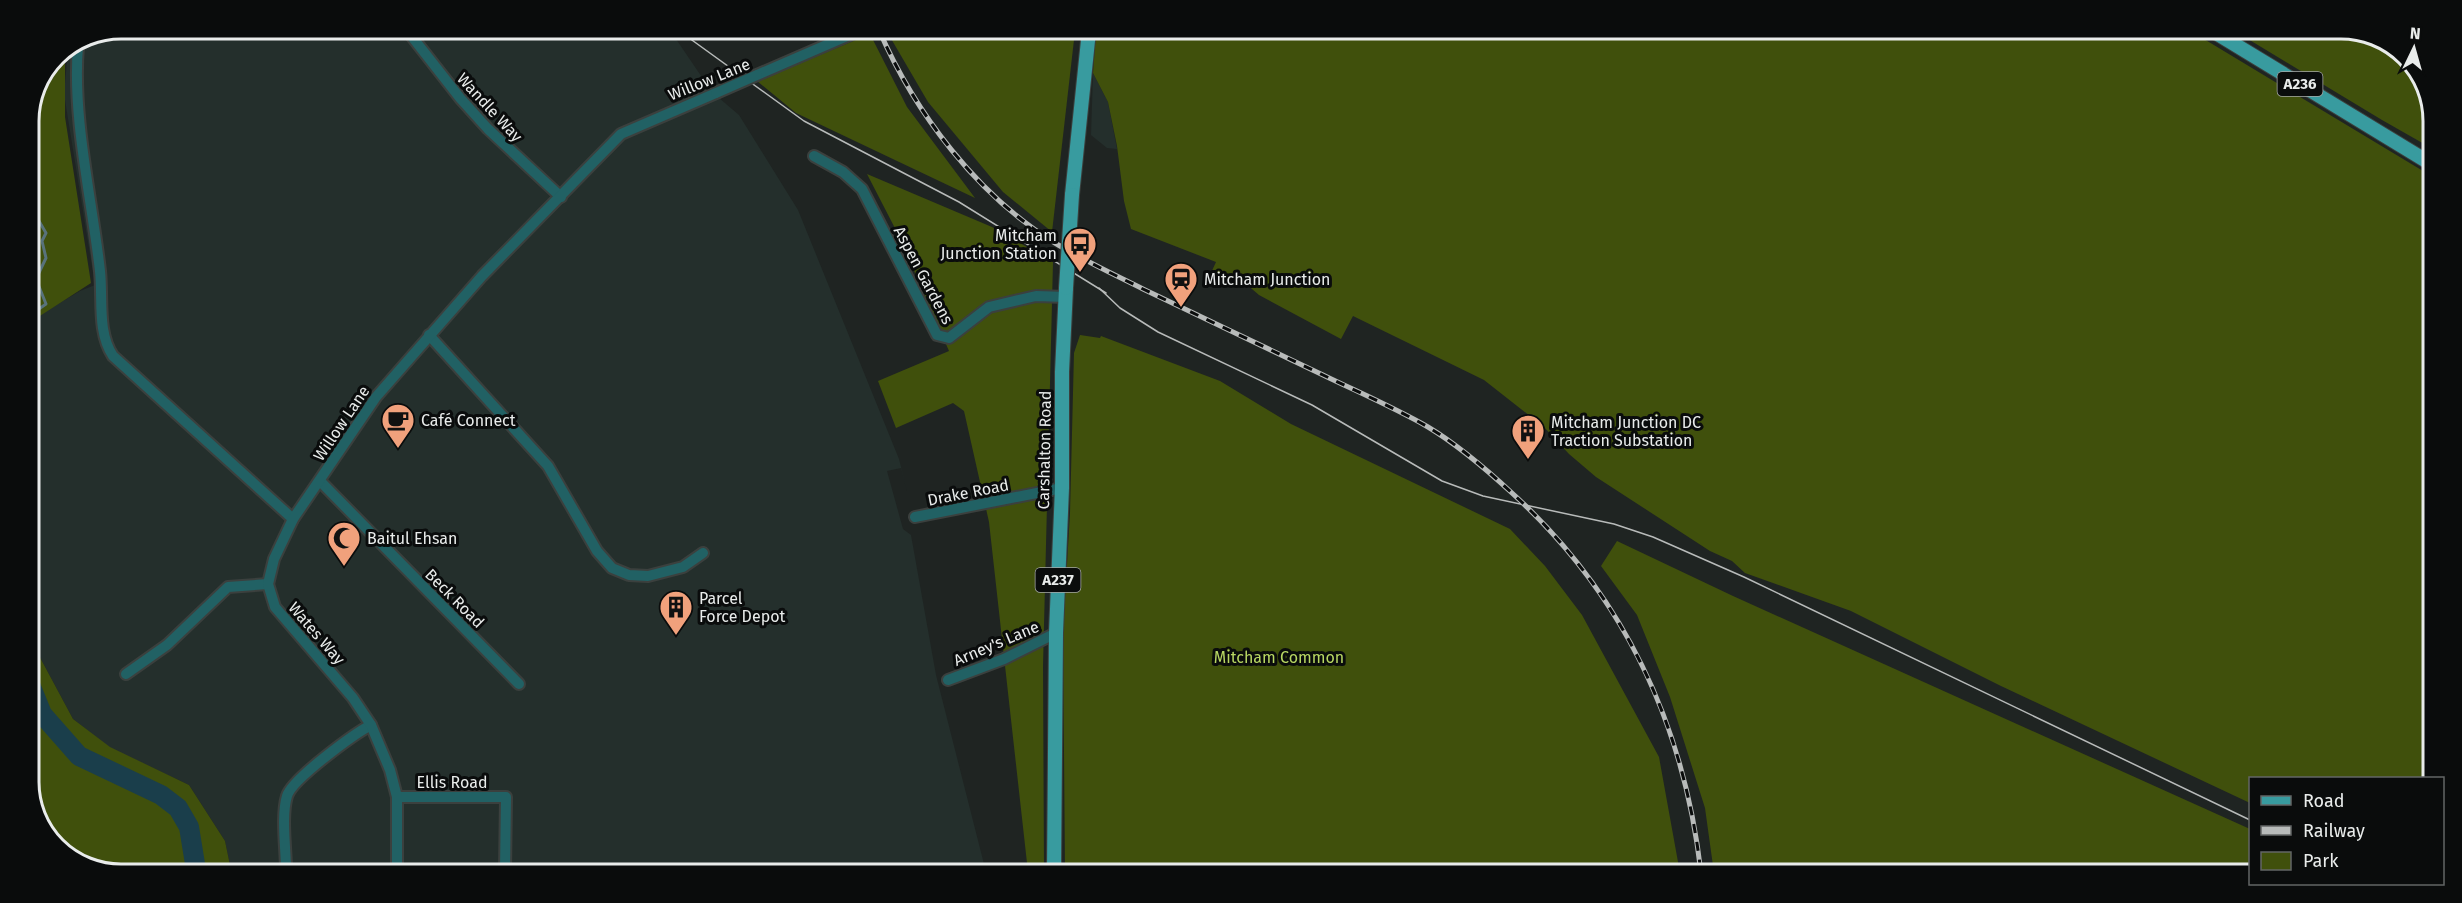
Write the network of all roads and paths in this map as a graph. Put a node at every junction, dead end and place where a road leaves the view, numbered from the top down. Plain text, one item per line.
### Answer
1 (414, 39) edge
2 (840, 39) edge
3 (1088, 39) edge
4 (2226, 39) edge
5 (78, 52) edge
6 (814, 156) dead end
7 (2423, 159) edge
8 (561, 197) junction
9 (1066, 293) junction
10 (429, 335) junction
11 (320, 481) junction
12 (1062, 488) junction
13 (915, 517) dead end
14 (293, 519) junction
15 (704, 554) dead end
16 (268, 584) junction
17 (1056, 633) junction
18 (126, 674) dead end
19 (948, 680) dead end
20 (519, 684) dead end
21 (371, 725) junction
22 (397, 797) junction
23 (286, 864) edge
24 (397, 864) edge
25 (505, 864) edge
26 (1054, 864) edge

1 - 8 street, Wandle Way
2 - 8 street, Willow Lane, bridge
3 - 9 main road, Carshalton Road / A237, bridge
4 - 7 main road, A236
5 - 14 street
6 - 9 street, Aspen Gardens
8 - 10 street, Willow Lane
9 - 12 main road, Carshalton Road / A237
10 - 11 street, Willow Lane
10 - 15 street
11 - 14 street, Willow Lane
11 - 20 street, Beck Road
12 - 13 street, Drake Road
12 - 17 main road, Carshalton Road / A237
14 - 16 street
16 - 18 street
16 - 21 street, Wates Way
17 - 19 street, Arney's Lane
17 - 26 main road, Carshalton Road / A237
21 - 22 street, Wates Way
21 - 23 street
22 - 24 street, Wates Way
22 - 25 street, Ellis Road

